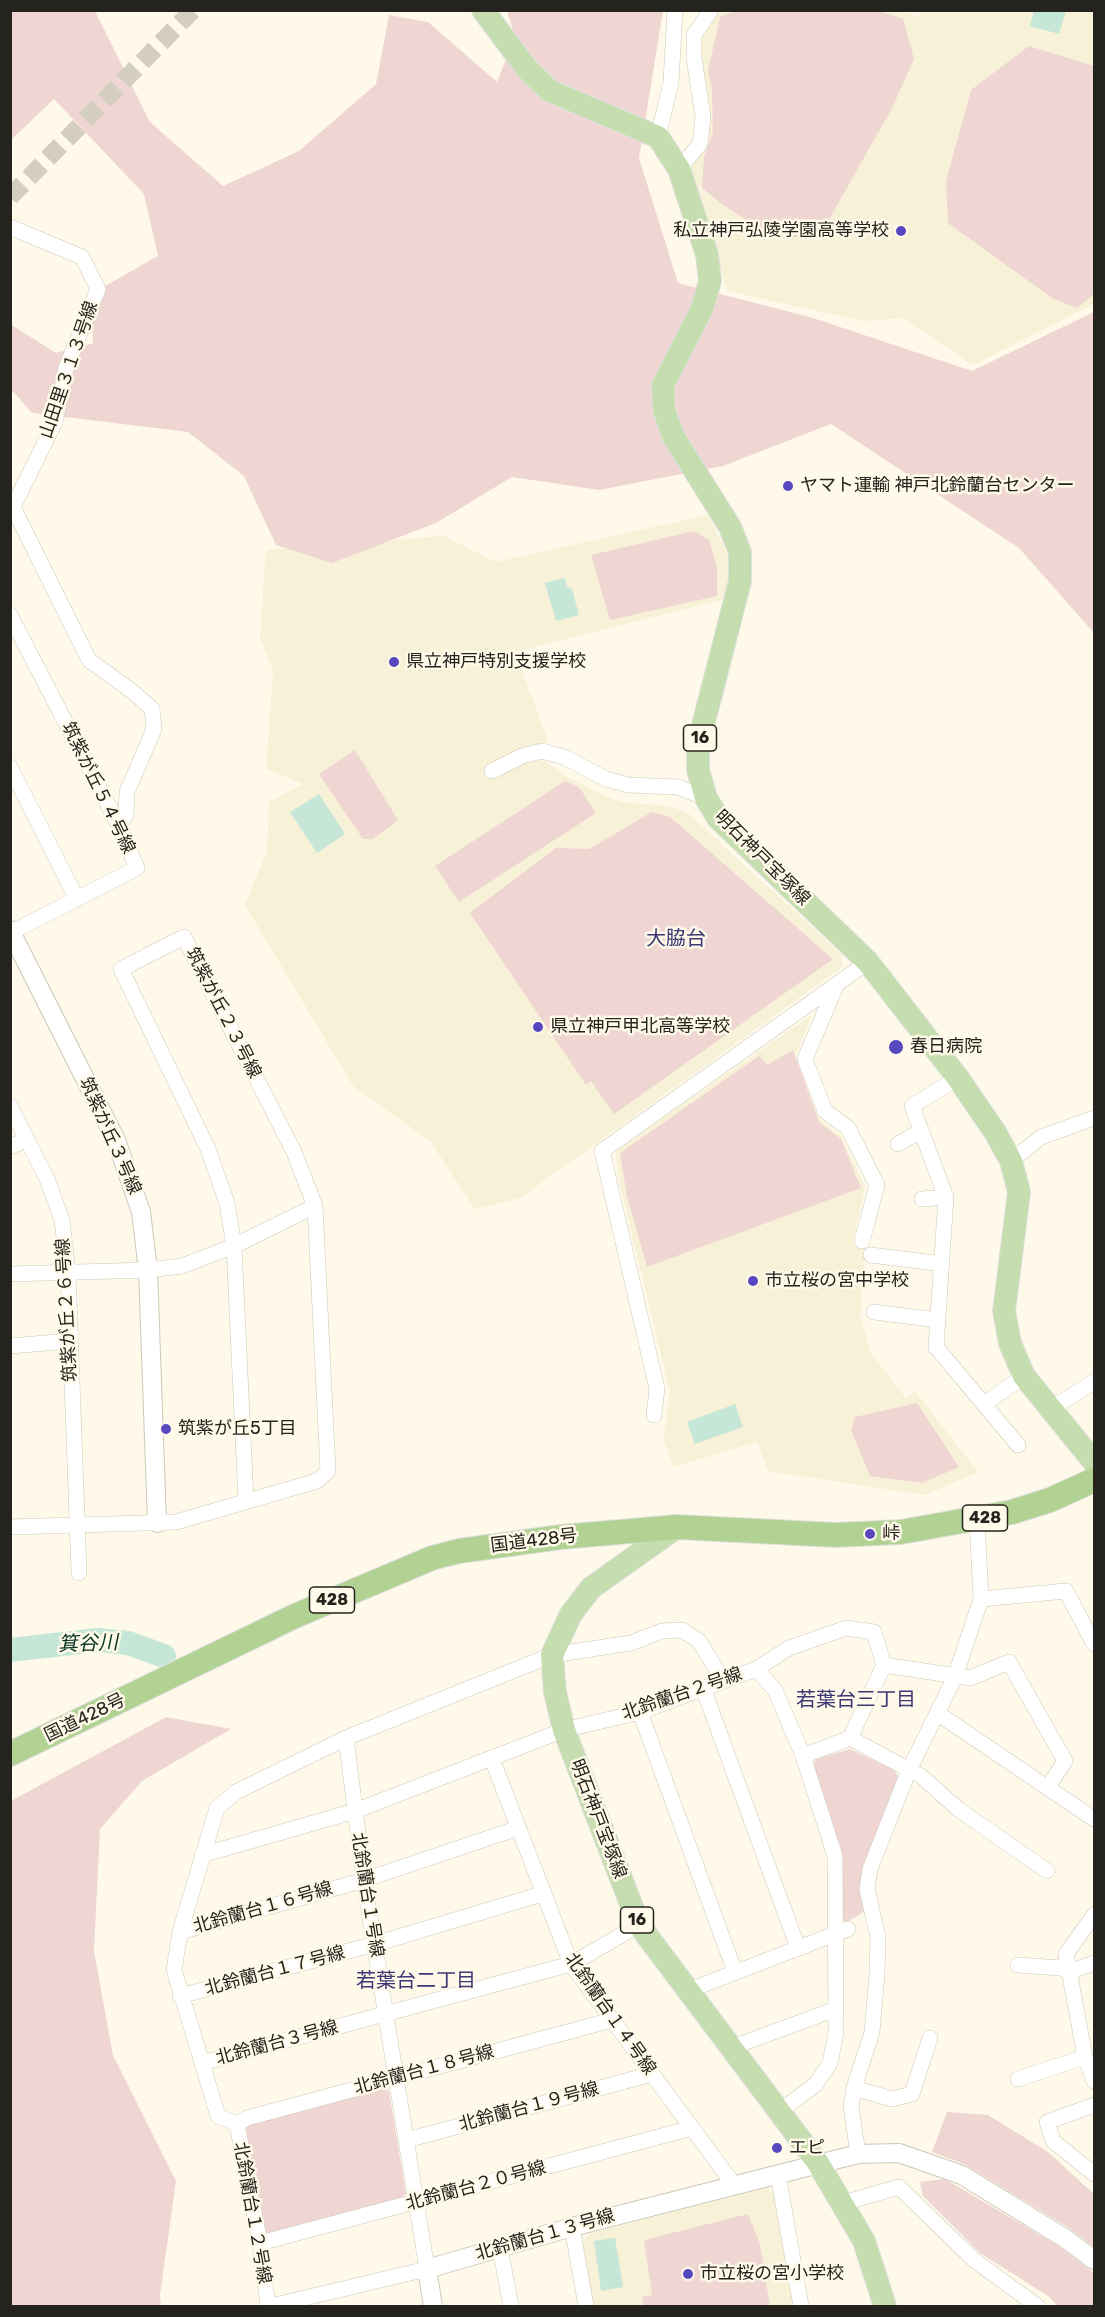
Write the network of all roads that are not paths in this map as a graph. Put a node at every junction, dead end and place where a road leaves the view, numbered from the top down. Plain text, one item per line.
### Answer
1 (483, 10) edge
2 (675, 10) edge
3 (711, 10) edge
4 (658, 137) junction
5 (679, 169) junction
6 (10, 228) edge
7 (10, 615) edge
8 (10, 767) edge
9 (492, 771) dead end
10 (706, 798) junction
11 (119, 826) junction
12 (77, 899) junction
13 (11, 932) edge
14 (868, 962) junction
15 (836, 985) junction
16 (958, 1078) junction
17 (10, 1106) edge
18 (1095, 1118) edge
19 (921, 1131) junction
20 (27, 1139) junction
21 (898, 1144) dead end
22 (10, 1147) edge
23 (1011, 1161) junction
24 (946, 1197) junction
25 (922, 1199) dead end
26 (315, 1206) junction
27 (862, 1241) dead end
28 (234, 1246) junction
29 (871, 1255) dead end
30 (942, 1264) junction
31 (148, 1270) junction
32 (68, 1272) junction
33 (10, 1274) edge
34 (874, 1312) dead end
35 (938, 1320) junction
36 (69, 1341) junction
37 (10, 1346) edge
38 (1024, 1376) junction
39 (1095, 1382) edge
40 (984, 1404) junction
41 (1052, 1408) junction
42 (654, 1415) dead end
43 (1018, 1445) dead end
44 (1095, 1462) edge
45 (1095, 1480) edge
46 (246, 1501) junction
47 (977, 1520) junction
48 (157, 1523) junction
49 (77, 1525) junction
50 (10, 1527) edge
51 (677, 1527) junction
52 (79, 1573) dead end
53 (981, 1599) junction
54 (1095, 1644) edge
55 (552, 1654) junction
56 (884, 1665) junction
57 (756, 1669) junction
58 (955, 1677) junction
59 (723, 1680) junction
60 (703, 1688) junction
61 (640, 1712) junction
62 (937, 1713) junction
63 (564, 1730) junction
64 (346, 1738) junction
65 (850, 1738) junction
66 (10, 1754) edge
67 (803, 1756) junction
68 (492, 1759) junction
69 (909, 1770) junction
70 (1048, 1787) junction
71 (355, 1811) junction
72 (1095, 1819) edge
73 (518, 1828) junction
74 (202, 1854) junction
75 (1047, 1871) dead end
76 (364, 1880) junction
77 (542, 1894) junction
78 (1095, 1915) edge
79 (639, 1925) junction
80 (855, 1926) junction
81 (180, 1932) junction
82 (375, 1944) junction
83 (798, 1948) junction
84 (1095, 1963) edge
85 (571, 1964) junction
86 (1018, 1965) dead end
87 (735, 1972) junction
88 (1069, 1972) junction
89 (687, 1991) junction
90 (180, 1996) junction
91 (836, 2009) junction
92 (386, 2014) junction
93 (612, 2020) junction
94 (930, 2038) dead end
95 (730, 2048) junction
96 (1085, 2057) junction
97 (202, 2063) junction
98 (652, 2074) junction
99 (397, 2078) junction
100 (1018, 2079) dead end
101 (1095, 2081) edge
102 (854, 2088) junction
103 (1095, 2105) edge
104 (779, 2112) junction
105 (237, 2124) junction
106 (692, 2128) junction
107 (406, 2140) junction
108 (858, 2154) junction
109 (818, 2163) junction
110 (778, 2174) junction
111 (1095, 2174) edge
112 (734, 2185) junction
113 (416, 2202) junction
114 (843, 2203) junction
115 (572, 2227) junction
116 (260, 2242) junction
117 (500, 2248) junction
118 (1095, 2260) edge
119 (427, 2269) junction
120 (269, 2307) edge
121 (433, 2307) edge
122 (511, 2307) edge
123 (586, 2307) edge
124 (801, 2307) edge
125 (885, 2307) edge
126 (1037, 2307) edge

1 - 4 main road
2 - 4 street
3 - 5 street
4 - 5 main road, 明石神戸宝塚線 / 16
5 - 10 main road, 明石神戸宝塚線 / 16
6 - 11 street, 山田里３１３号線
7 - 11 street, 筑紫が丘５４号線
8 - 12 street
9 - 10 street
10 - 14 main road, 明石神戸宝塚線 / 16
11 - 12 street, 筑紫が丘５４号線
12 - 13 street, 筑紫が丘５４号線
13 - 31 street, 筑紫が丘３号線
14 - 15 street
14 - 16 main road, 明石神戸宝塚線 / 16
15 - 27 street
15 - 42 street
16 - 19 street
16 - 23 main road, 明石神戸宝塚線 / 16
17 - 20 street, 筑紫が丘２６号線
18 - 23 street
19 - 21 street
19 - 24 street
20 - 22 street
20 - 32 street, 筑紫が丘２６号線
23 - 38 main road, 明石神戸宝塚線 / 16
24 - 25 street
24 - 30 street
26 - 28 street
26 - 28 street, 筑紫が丘２３号線
26 - 46 street, 筑紫が丘２３号線
28 - 31 street
28 - 46 street, 筑紫が丘２３号線
29 - 30 street
30 - 35 street
31 - 32 street
31 - 48 street, 筑紫が丘３号線
32 - 33 street
32 - 36 street, 筑紫が丘２６号線
34 - 35 street
35 - 40 street
36 - 37 street
36 - 49 street, 筑紫が丘２６号線
38 - 40 street
38 - 41 main road, 明石神戸宝塚線 / 16
39 - 41 street
40 - 43 street
41 - 44 main road, 明石神戸宝塚線 / 16
45 - 47 highway, 国道428号 / 428
46 - 48 street, 筑紫が丘２３号線
47 - 51 highway, 国道428号 / 428
47 - 53 street
48 - 49 street, 筑紫が丘２３号線
49 - 50 street, 筑紫が丘２３号線
49 - 52 street, 筑紫が丘２６号線
51 - 55 main road, 明石神戸宝塚線 / 16
51 - 66 highway, 国道428号 / 428
53 - 54 street
53 - 58 street
55 - 59 street
55 - 63 main road, 明石神戸宝塚線 / 16
55 - 64 street
56 - 57 street
56 - 58 street
56 - 65 street
57 - 59 street, 北鈴蘭台２号線
57 - 67 street, 北鈴蘭台２号線
58 - 62 street
58 - 70 street
59 - 60 street, 北鈴蘭台２号線
60 - 61 street, 北鈴蘭台２号線
60 - 83 street
61 - 63 street, 北鈴蘭台２号線
61 - 87 street
62 - 69 street
62 - 70 street
63 - 68 street, 北鈴蘭台２号線
63 - 79 main road, 明石神戸宝塚線 / 16
64 - 71 street, 北鈴蘭台１号線
64 - 74 street, 北鈴蘭台３号線
65 - 67 street
65 - 69 street
67 - 80 street, 北鈴蘭台２号線
68 - 71 street, 北鈴蘭台２号線
68 - 73 street, 北鈴蘭台１４号線
69 - 75 street
69 - 80 street
70 - 72 street
71 - 74 street, 北鈴蘭台２号線
71 - 76 street, 北鈴蘭台１号線
73 - 76 street, 北鈴蘭台１６号線
73 - 77 street, 北鈴蘭台１４号線
74 - 81 street, 北鈴蘭台３号線
76 - 81 street, 北鈴蘭台１６号線
76 - 82 street, 北鈴蘭台１号線
77 - 82 street, 北鈴蘭台１７号線
77 - 85 street, 北鈴蘭台１４号線
78 - 88 street
79 - 85 street, 北鈴蘭台３号線
79 - 89 main road, 明石神戸宝塚線 / 16
80 - 83 street
80 - 91 street, 北鈴蘭台２号線
80 - 102 street
81 - 90 street, 北鈴蘭台３号線
82 - 90 street, 北鈴蘭台１７号線
82 - 92 street, 北鈴蘭台１号線
83 - 87 street
84 - 88 street
85 - 92 street, 北鈴蘭台３号線
85 - 93 street, 北鈴蘭台１４号線
86 - 88 street
87 - 89 street
88 - 96 street
89 - 95 main road, 明石神戸宝塚線 / 16
90 - 97 street, 北鈴蘭台３号線
91 - 95 street
91 - 104 street, 北鈴蘭台２号線
92 - 97 street, 北鈴蘭台３号線
92 - 99 street, 北鈴蘭台１号線
93 - 98 street, 北鈴蘭台１４号線
93 - 99 street, 北鈴蘭台１８号線
94 - 102 street
95 - 104 main road, 明石神戸宝塚線 / 16
96 - 100 street
96 - 101 street
97 - 105 street, 北鈴蘭台１２号線
98 - 106 street, 北鈴蘭台１４号線
98 - 107 street, 北鈴蘭台１９号線
99 - 105 street, 北鈴蘭台１８号線
99 - 107 street, 北鈴蘭台１号線
102 - 108 street
103 - 111 street
104 - 109 main road, 明石神戸宝塚線 / 16
105 - 116 street, 北鈴蘭台１２号線
106 - 112 street, 北鈴蘭台１４号線
106 - 113 street, 北鈴蘭台２０号線
107 - 113 street, 北鈴蘭台１号線
108 - 109 street, 北鈴蘭台１３号線
108 - 118 street, 北鈴蘭台１３号線
109 - 110 street, 北鈴蘭台１３号線
109 - 114 main road, 明石神戸宝塚線 / 16
110 - 112 street, 北鈴蘭台１３号線
110 - 124 street
112 - 115 street, 北鈴蘭台１３号線
113 - 116 street, 北鈴蘭台２０号線
113 - 119 street, 北鈴蘭台１号線
114 - 125 main road, 明石神戸宝塚線 / 16
114 - 126 street
115 - 117 street, 北鈴蘭台１３号線
115 - 123 street
116 - 120 street, 北鈴蘭台１２号線
117 - 119 street, 北鈴蘭台１３号線
117 - 122 street
119 - 120 street, 北鈴蘭台１３号線
119 - 121 street, 北鈴蘭台１号線

